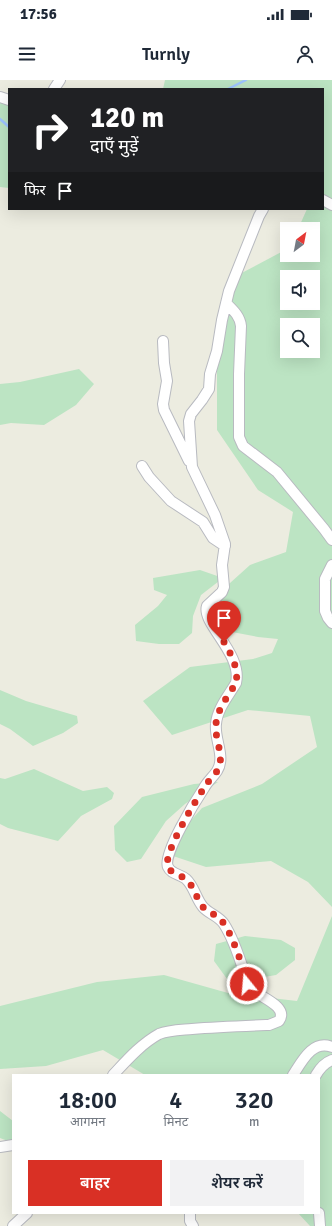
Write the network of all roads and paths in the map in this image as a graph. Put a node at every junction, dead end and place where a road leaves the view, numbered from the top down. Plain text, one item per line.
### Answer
1 (262, 210) edge
2 (226, 303) junction
3 (163, 341) dead end
4 (191, 464) junction
5 (142, 466) dead end
6 (332, 540) edge
7 (225, 546) junction
8 (332, 565) edge
9 (332, 623) edge
10 (332, 1047) edge
11 (332, 1060) edge
12 (114, 1074) edge
13 (295, 1074) edge
14 (317, 1074) edge
15 (12, 1145) edge
16 (0, 1147) edge
17 (25, 1214) edge
18 (190, 1214) edge
19 (319, 1214) edge
20 (13, 1226) edge
21 (193, 1226) edge
22 (320, 1226) edge

1 - 2 street
2 - 4 street
2 - 6 street
3 - 4 street
4 - 7 street
5 - 7 street
7 - 12 street
8 - 9 street
10 - 13 street
11 - 14 street
15 - 16 street
17 - 20 street
18 - 21 street
19 - 22 street

